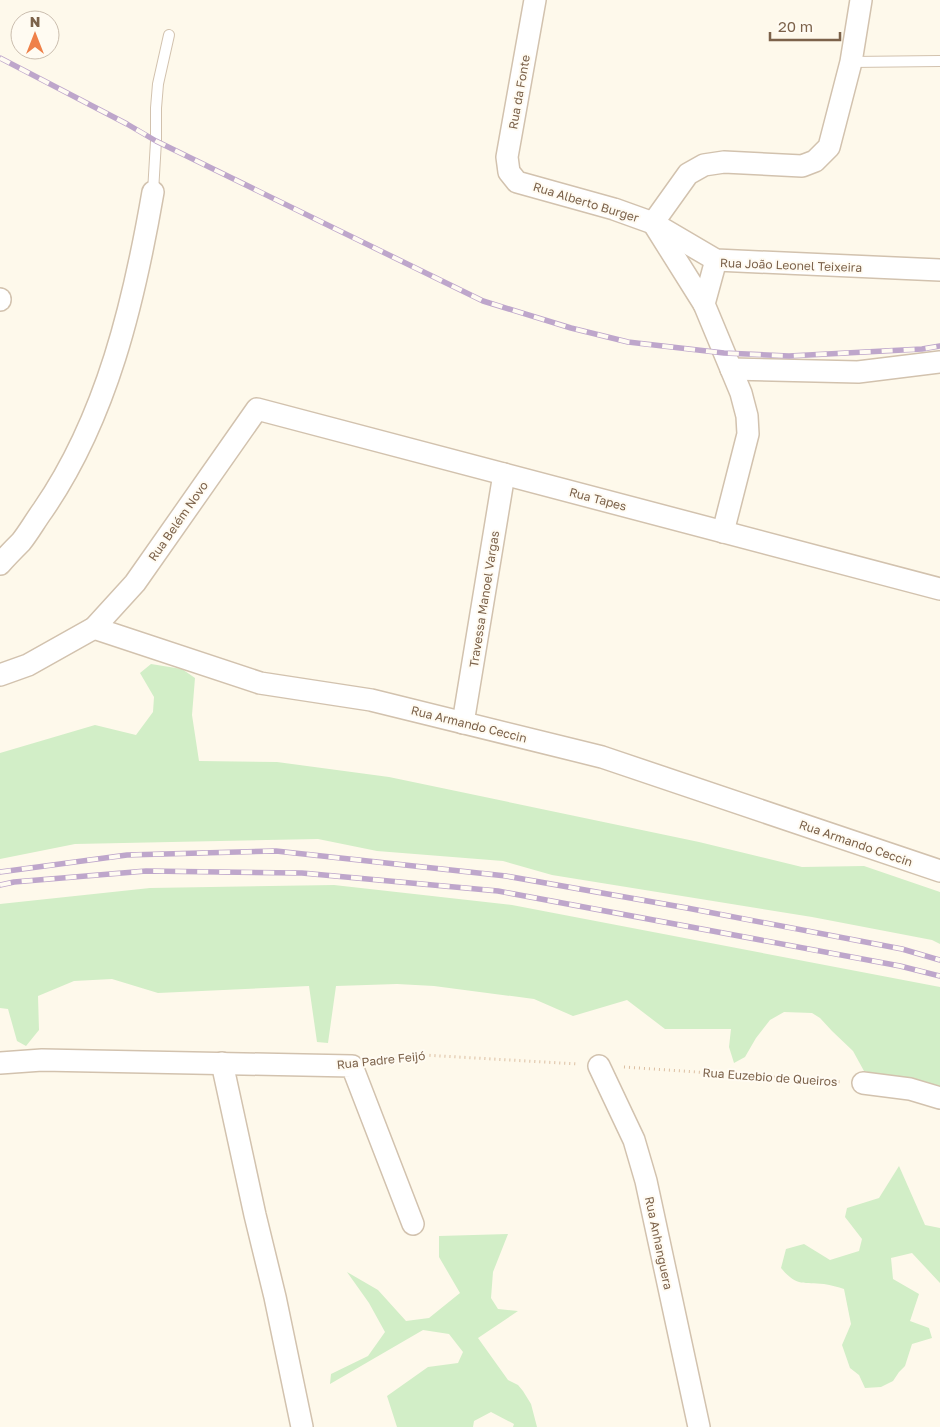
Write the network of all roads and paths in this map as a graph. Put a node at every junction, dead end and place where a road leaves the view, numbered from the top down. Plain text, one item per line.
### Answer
1 (535, 0) edge
2 (861, 0) edge
3 (169, 36) dead end
4 (940, 61) edge
5 (851, 62) junction
6 (517, 182) joint
7 (153, 192) joint
8 (653, 223) junction
9 (716, 260) junction
10 (940, 270) edge
11 (704, 304) junction
12 (940, 362) edge
13 (731, 369) junction
14 (257, 409) joint
15 (504, 474) junction
16 (723, 532) junction
17 (0, 564) edge
18 (940, 589) edge
19 (94, 628) junction
20 (0, 675) edge
21 (463, 723) junction
22 (940, 871) edge
23 (0, 1063) edge
24 (222, 1063) junction
25 (352, 1066) junction
26 (599, 1066) junction
27 (863, 1083) joint
28 (940, 1098) edge
29 (412, 1224) dead end
30 (302, 1427) edge
31 (699, 1427) edge

1 - 6 street, Rua da Fonte
2 - 5 street, Rua Alberto Burger
3 - 7 lane
4 - 5 lane
5 - 8 street, Rua Alberto Burger
6 - 8 street, Rua Alberto Burger
7 - 17 street
8 - 9 street
8 - 11 street
9 - 10 street, Rua João Leonel Teixeira
9 - 11 street, Rua João Leonel Teixeira
11 - 13 street
12 - 13 street
13 - 16 street
14 - 15 street, Rua Tapes
14 - 19 street, Rua Belém Novo
15 - 16 street, Rua Tapes
15 - 21 street, Travessa Manoel Vargas
16 - 18 street, Rua Tapes
19 - 20 street
19 - 21 street, Rua Armando Ceccin
21 - 22 street, Rua Armando Ceccin
23 - 24 street, Rua Padre Feijó
24 - 25 street, Rua Padre Feijó
24 - 30 street
25 - 26 path, Rua Padre Feijó
25 - 29 street
26 - 27 path, Rua Euzebio de Queiros
26 - 31 street, Rua Anhanguera
27 - 28 street

